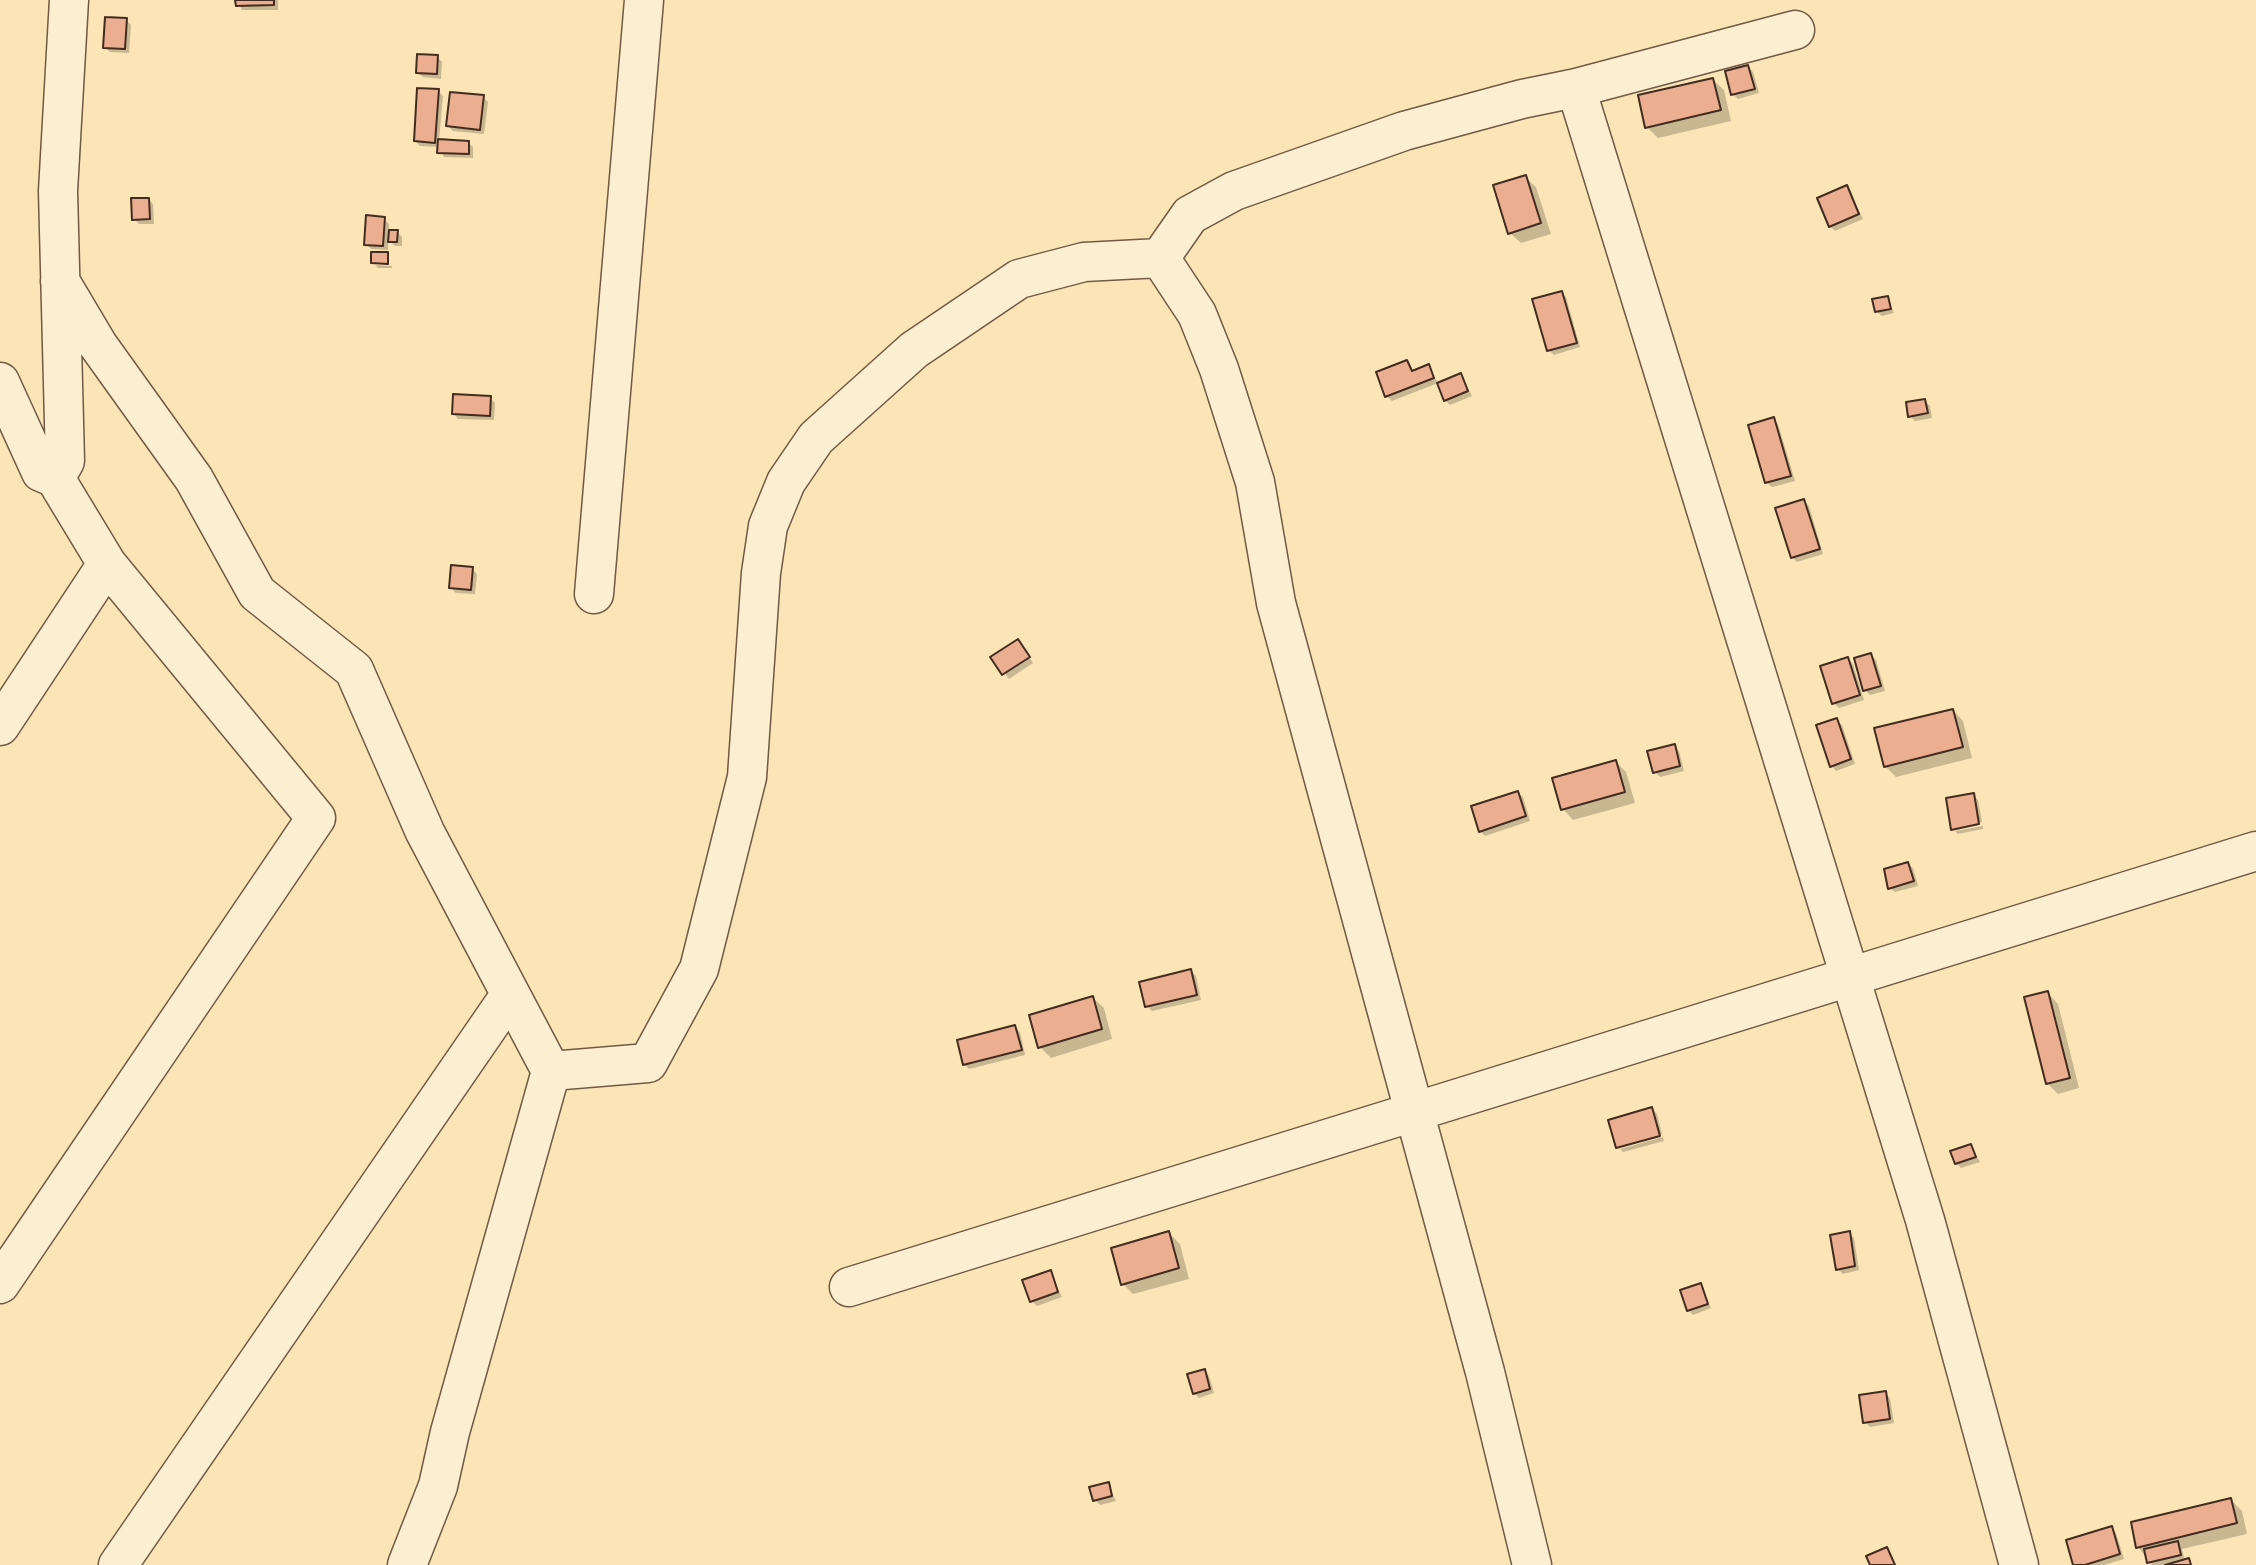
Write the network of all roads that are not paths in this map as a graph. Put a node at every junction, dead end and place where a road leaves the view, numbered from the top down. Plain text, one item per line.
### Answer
1 (69, 0) edge
2 (644, 0) edge
3 (1795, 30) dead end
4 (1576, 88) junction
5 (1160, 258) junction
6 (60, 281) junction
7 (0, 382) edge
8 (55, 478) junction
9 (107, 564) junction
10 (594, 594) dead end
11 (0, 726) edge
12 (2256, 851) edge
13 (1850, 976) junction
14 (510, 995) junction
15 (551, 1071) junction
16 (1414, 1112) junction
17 (0, 1284) edge
18 (849, 1287) dead end
19 (118, 1565) edge
20 (407, 1565) edge
21 (1532, 1565) edge
22 (2019, 1565) edge

1 - 6 street
2 - 10 street
3 - 4 street
4 - 5 street
4 - 13 street
5 - 15 street
5 - 16 street
6 - 8 street
6 - 14 street
7 - 8 street
8 - 9 street
9 - 11 street
9 - 17 street
12 - 13 street
13 - 16 street
13 - 22 street
14 - 15 street
14 - 19 street
15 - 20 street
16 - 18 street
16 - 21 street

